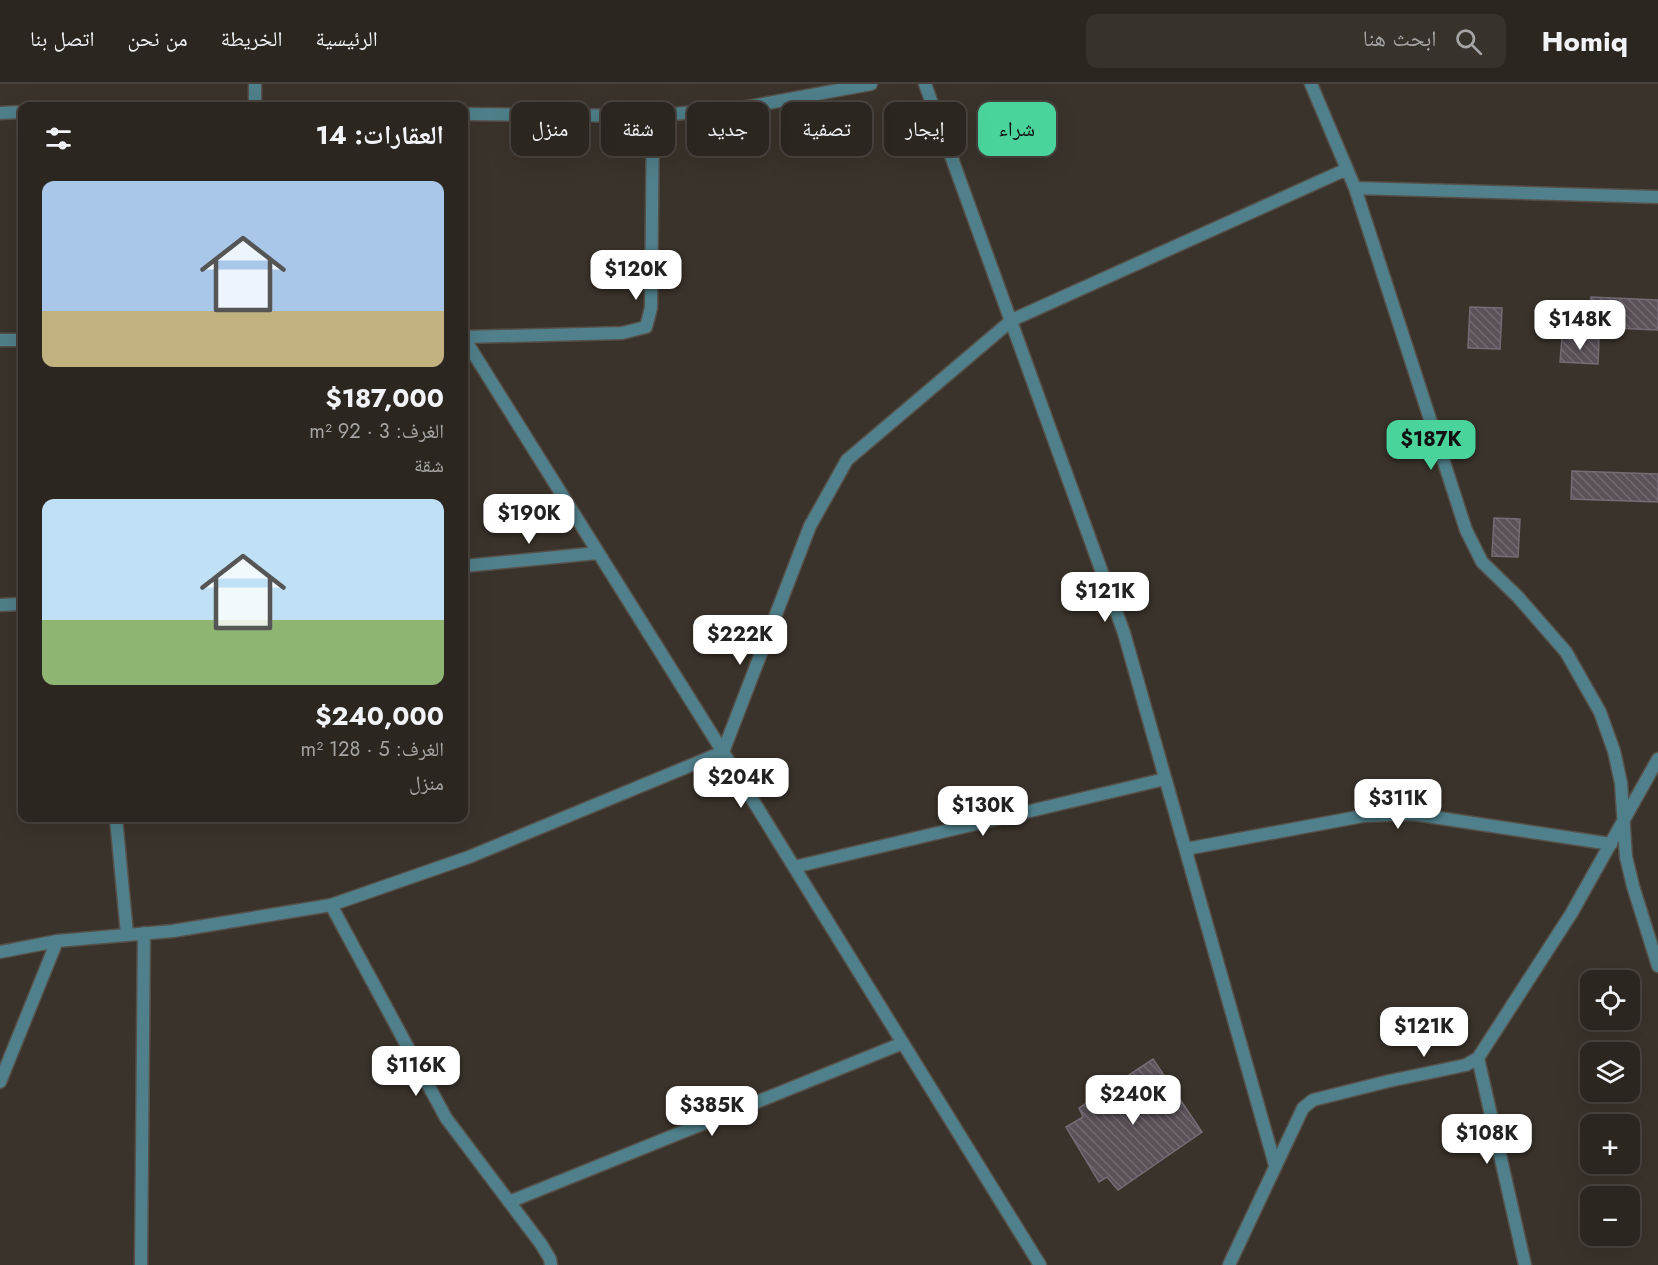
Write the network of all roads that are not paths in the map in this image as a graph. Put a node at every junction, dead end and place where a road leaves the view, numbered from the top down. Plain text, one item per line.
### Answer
1 (255, 84) edge
2 (871, 84) edge
3 (925, 84) edge
4 (1311, 84) edge
5 (255, 102) edge
6 (18, 112) edge
7 (0, 113) edge
8 (468, 114) edge
9 (675, 114) edge
10 (601, 115) edge
11 (653, 156) edge
12 (1347, 169) junction
13 (1355, 188) junction
14 (1658, 197) edge
15 (1012, 320) junction
16 (468, 337) edge
17 (0, 340) edge
18 (18, 340) edge
19 (468, 343) edge
20 (598, 553) junction
21 (468, 566) edge
22 (18, 604) edge
23 (0, 605) edge
24 (723, 752) junction
25 (1658, 759) edge
26 (1166, 779) junction
27 (116, 822) edge
28 (1623, 823) junction
29 (1611, 844) junction
30 (1186, 849) junction
31 (794, 867) junction
32 (331, 905) junction
33 (144, 933) junction
34 (128, 934) junction
35 (57, 941) junction
36 (0, 952) edge
37 (1658, 966) edge
38 (903, 1043) junction
39 (1478, 1058) junction
40 (0, 1083) edge
41 (1275, 1165) junction
42 (509, 1202) junction
43 (141, 1265) edge
44 (551, 1265) edge
45 (1040, 1265) edge
46 (1229, 1265) edge
47 (1525, 1265) edge

1 - 5 street
2 - 9 street
3 - 15 street
4 - 12 street
6 - 7 street
8 - 10 street
11 - 16 street
12 - 13 street
12 - 15 street
13 - 14 street
13 - 28 street
15 - 24 street
15 - 26 street
17 - 18 street
19 - 20 street
20 - 21 street
20 - 24 street
22 - 23 street
24 - 31 street
24 - 32 street
25 - 28 street
26 - 30 street
26 - 31 street
27 - 34 street
28 - 29 street
28 - 37 street
29 - 30 street
29 - 39 street
30 - 41 street
31 - 38 street
32 - 33 street
32 - 42 street
33 - 34 street
33 - 43 street
34 - 35 street
35 - 36 street
35 - 40 street
38 - 42 street
38 - 45 street
39 - 41 street
39 - 47 street
41 - 46 street
42 - 44 street

